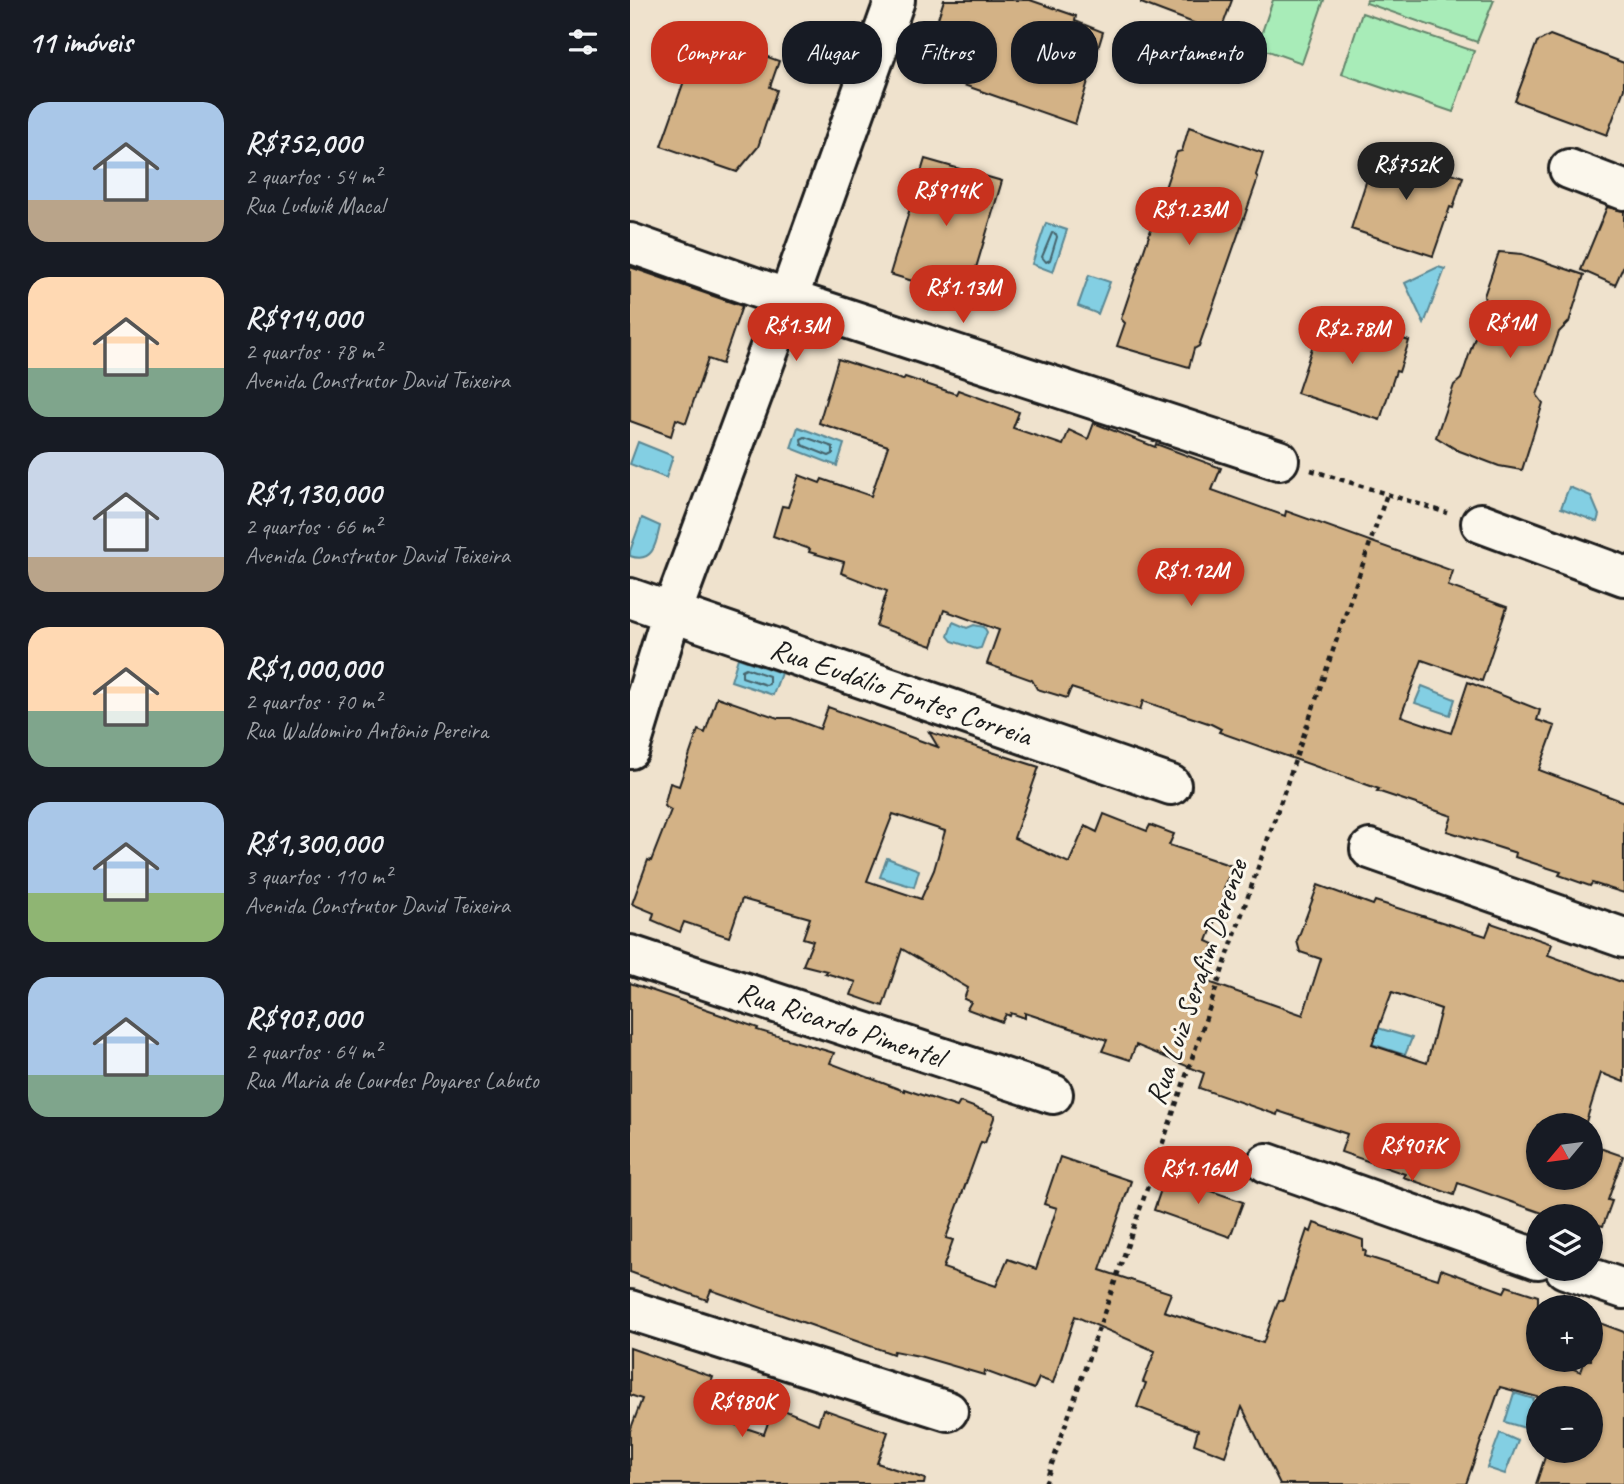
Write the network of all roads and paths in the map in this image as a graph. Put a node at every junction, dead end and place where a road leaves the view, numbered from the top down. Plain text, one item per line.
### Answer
1 (895, 0) edge
2 (1569, 169) dead end
3 (1624, 191) edge
4 (630, 243) edge
5 (788, 299) junction
6 (1279, 460) joint
7 (1387, 494) junction
8 (1481, 523) joint
9 (1624, 576) edge
10 (630, 598) edge
11 (672, 612) junction
12 (630, 749) edge
13 (1171, 785) dead end
14 (1370, 849) dead end
15 (1624, 938) edge
16 (630, 955) edge
17 (1053, 1094) dead end
18 (1267, 1163) dead end
19 (1526, 1255) edge
20 (1601, 1281) edge
21 (1624, 1289) edge
22 (630, 1310) edge
23 (948, 1411) dead end
24 (1045, 1484) edge

1 - 5 street
2 - 3 street
4 - 5 street
5 - 6 street
5 - 11 street
6 - 7 path
7 - 8 path
7 - 24 path, Rua Luiz Serafim Derenze
8 - 9 street
10 - 11 street, Rua Eudálio Fontes Correia
11 - 12 street
11 - 13 street, Rua Eudálio Fontes Correia
14 - 15 street
16 - 17 street, Rua Ricardo Pimentel
18 - 19 street
20 - 21 street
22 - 23 street

